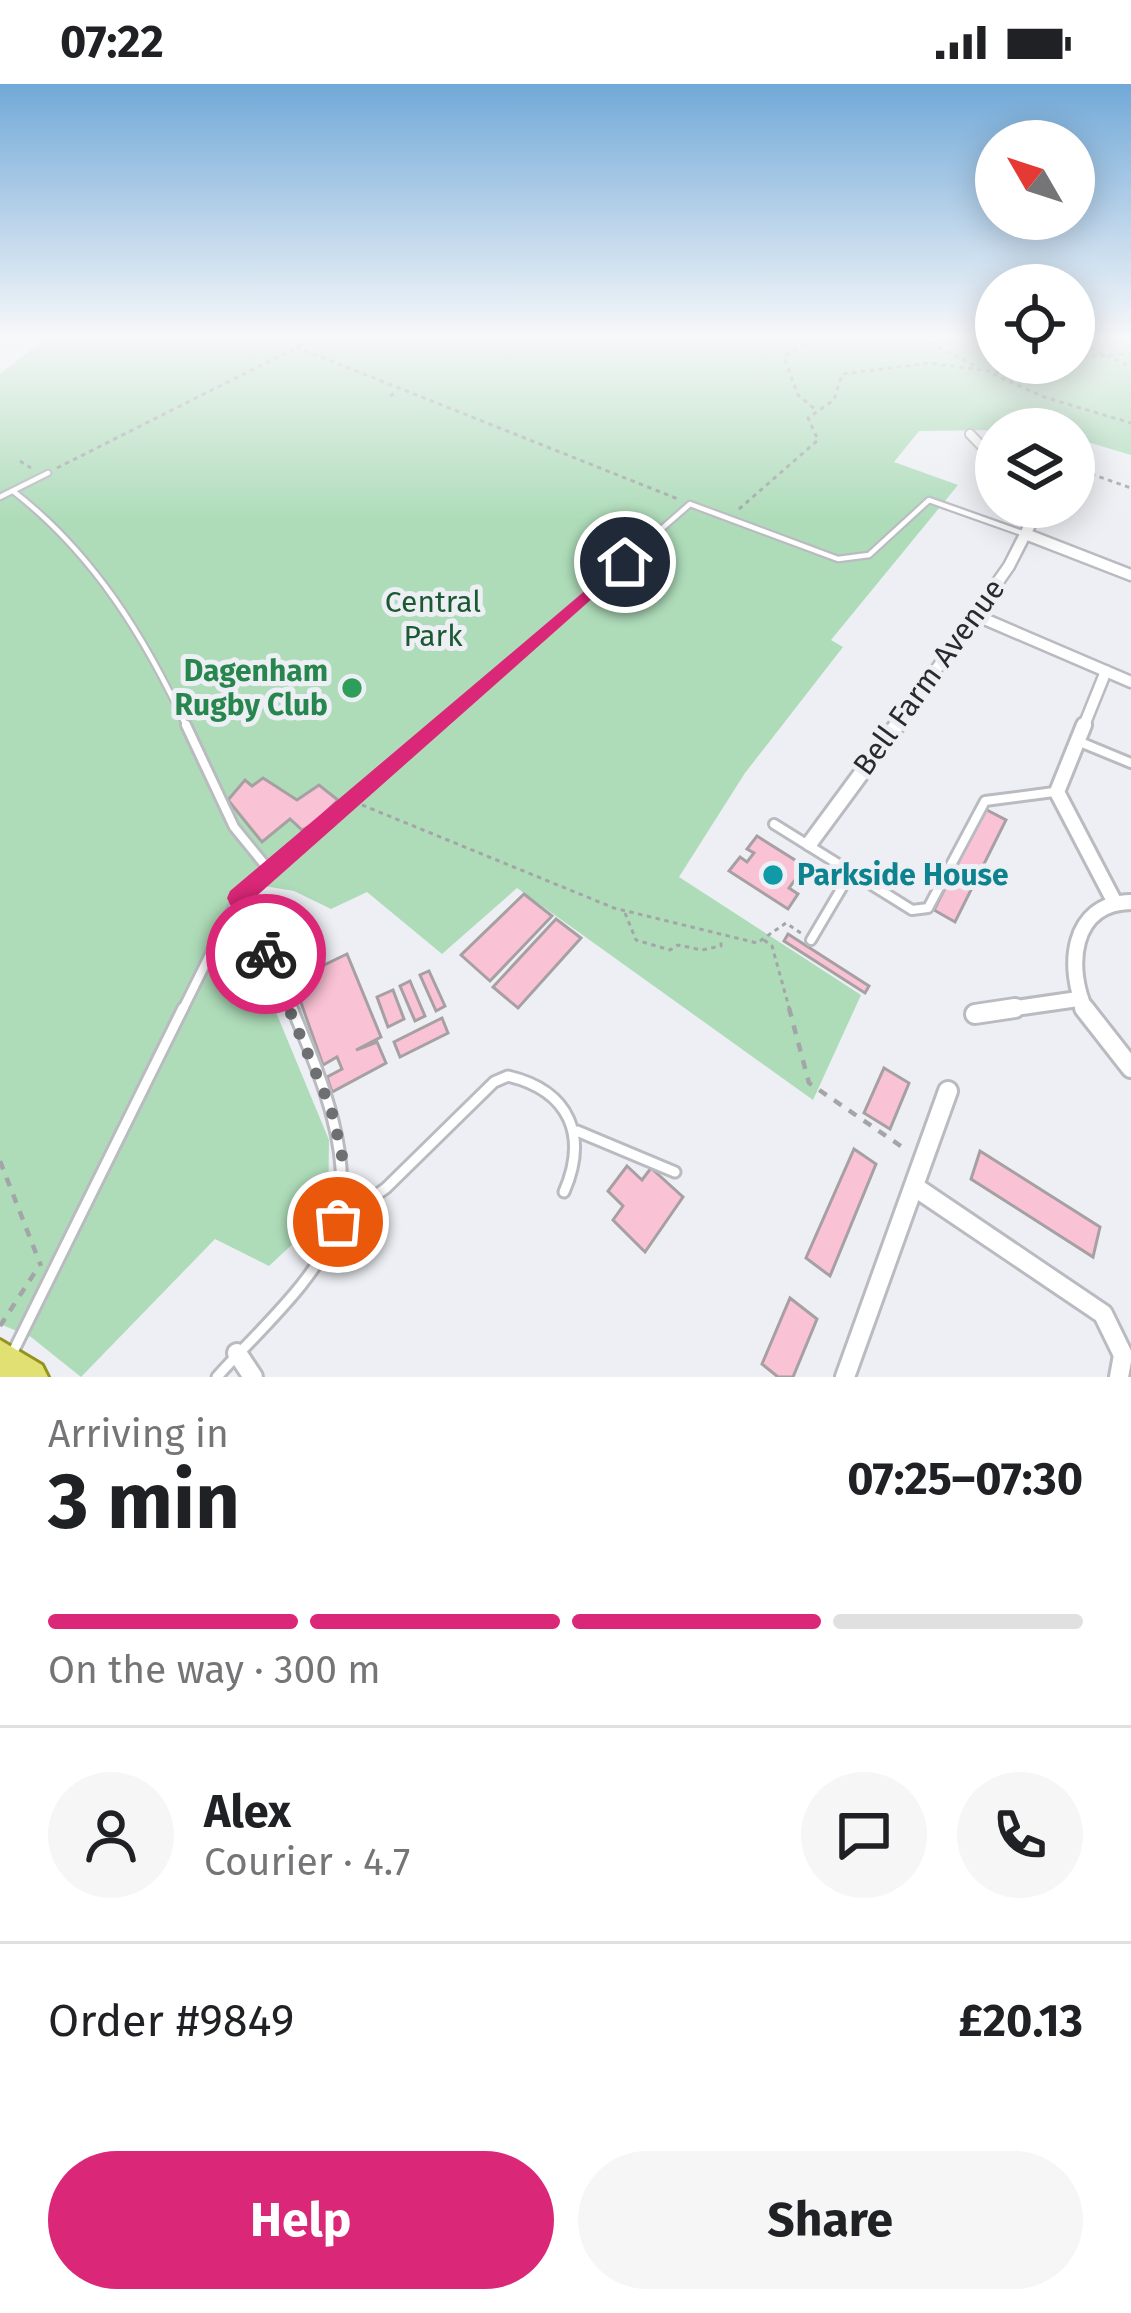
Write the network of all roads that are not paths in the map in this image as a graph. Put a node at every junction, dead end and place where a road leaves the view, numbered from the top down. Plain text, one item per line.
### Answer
1 (970, 434) dead end
2 (975, 439) edge
3 (48, 473) road end
4 (13, 491) junction
5 (0, 497) edge
6 (1031, 528) edge
7 (1028, 536) junction
8 (1131, 575) edge
9 (975, 615) junction
10 (1106, 671) junction
11 (1131, 682) edge
12 (1076, 740) junction
13 (1131, 763) edge
14 (1057, 792) junction
15 (774, 824) dead end
16 (810, 843) junction
17 (269, 870) junction
18 (850, 874) junction
19 (238, 898) junction
20 (1123, 902) edge
21 (811, 940) road end
22 (1078, 1000) junction
23 (975, 1015) dead end
24 (1131, 1068) edge
25 (948, 1091) dead end
26 (577, 1131) junction
27 (675, 1172) dead end
28 (915, 1187) junction
29 (564, 1192) dead end
30 (338, 1222) junction
31 (237, 1353) junction
32 (1121, 1366) edge
33 (10, 1368) edge
34 (217, 1377) edge
35 (253, 1377) edge
36 (845, 1377) edge

1 - 2 street
3 - 4 lane
4 - 5 lane
4 - 17 lane
6 - 7 street, Bell Farm Avenue
7 - 8 street
7 - 9 street, Bell Farm Avenue
7 - 17 lane
9 - 10 street
9 - 16 street, Bell Farm Avenue
10 - 11 street
10 - 12 street
12 - 13 lane
12 - 14 street
14 - 18 lane
14 - 20 street
15 - 16 lane
16 - 18 lane
17 - 19 lane
18 - 21 lane
19 - 30 lane
19 - 33 lane
20 - 22 street
22 - 23 street
22 - 24 street
25 - 28 street
26 - 27 lane
26 - 29 lane
26 - 30 lane
28 - 32 street
28 - 36 street
30 - 31 lane
31 - 34 lane
31 - 35 street

